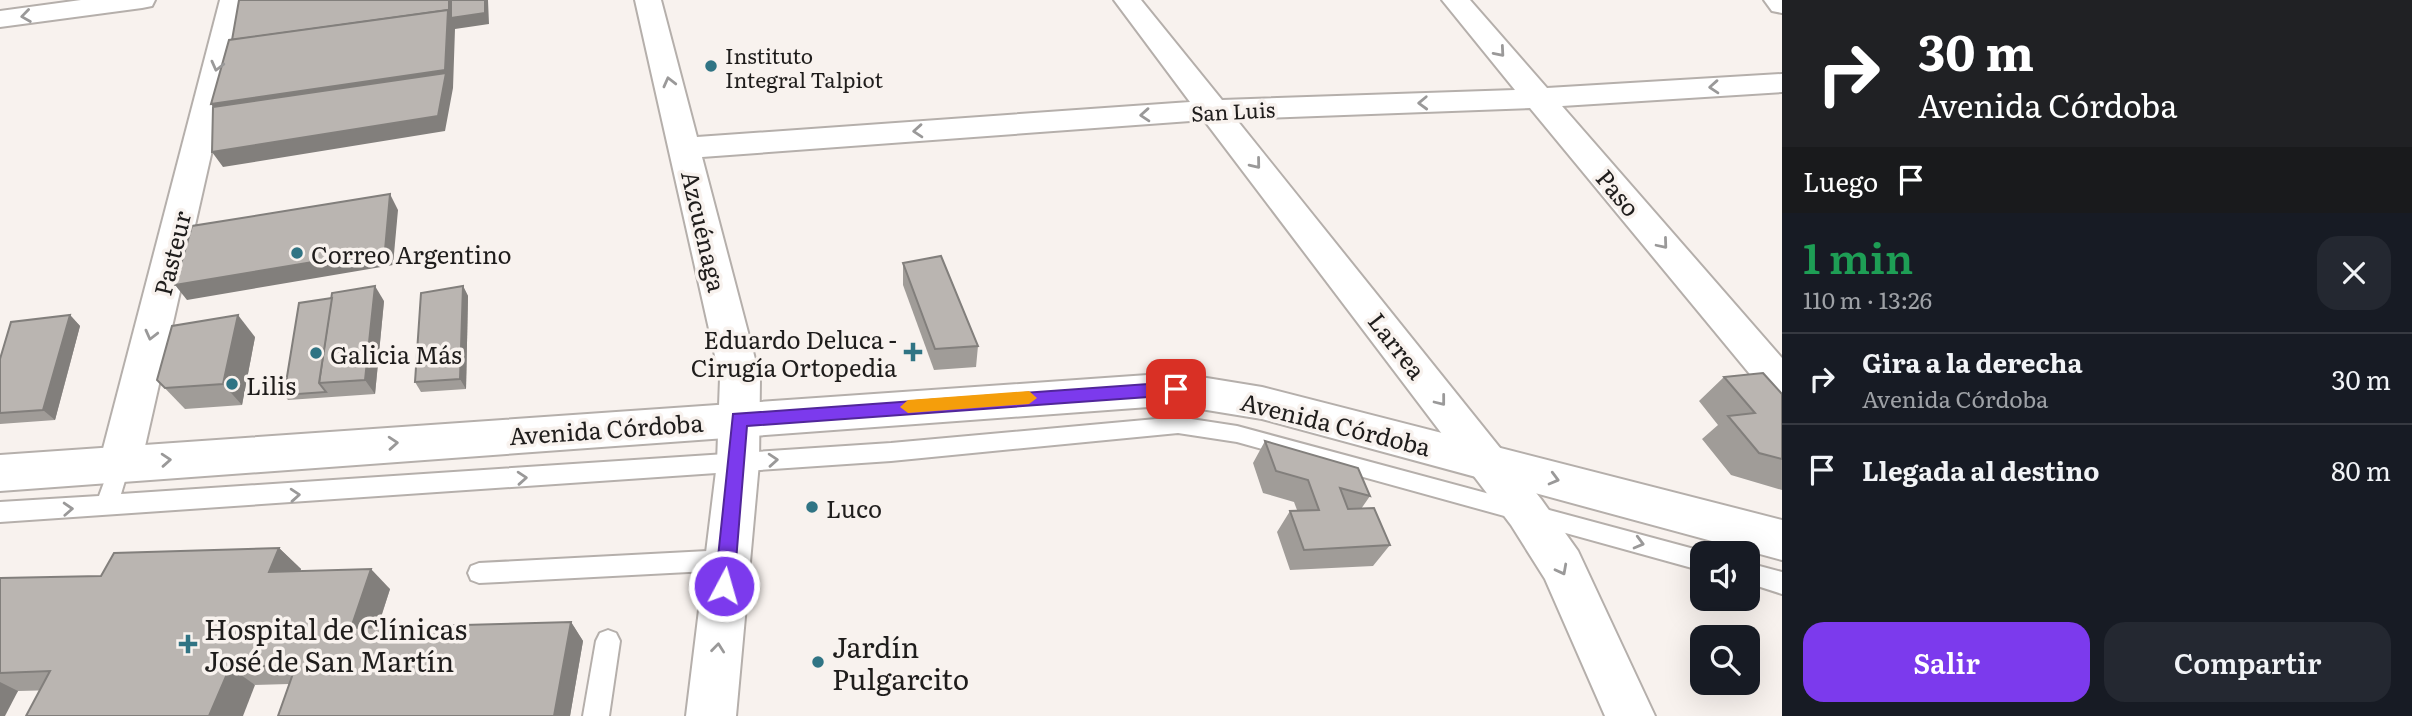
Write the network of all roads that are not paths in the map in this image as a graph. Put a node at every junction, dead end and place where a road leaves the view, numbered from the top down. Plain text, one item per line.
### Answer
1 (142, 0) edge
2 (233, 0) edge
3 (648, 0) edge
4 (1126, 0) edge
5 (1455, 0) edge
6 (1777, 0) edge
7 (1782, 5) edge
8 (0, 19) edge
9 (1782, 83) edge
10 (1540, 98) junction
11 (1213, 110) junction
12 (685, 148) junction
13 (1782, 385) edge
14 (739, 419) junction
15 (1488, 462) junction
16 (738, 463) junction
17 (120, 464) junction
18 (0, 473) edge
19 (107, 506) junction
20 (0, 512) edge
21 (1526, 512) junction
22 (1782, 540) edge
23 (1690, 557) edge
24 (727, 560) junction
25 (479, 573) dead end
26 (1760, 577) edge
27 (1782, 583) edge
28 (608, 641) dead end
29 (596, 716) edge
30 (711, 716) edge
31 (1630, 716) edge

1 -> 8 street
2 -> 17 street, Pasteur
12 -> 3 street, Azcuénaga
4 - 11 street, Larrea
5 -> 10 street, Paso
6 - 7 street
9 -> 10 street, San Luis
10 -> 11 street, San Luis
10 -> 13 street, Paso
11 -> 12 street, San Luis
11 -> 15 street, Larrea
12 - 14 street, Azcuénaga
14 - 15 street, Avenida Córdoba
14 - 16 street, Azcuénaga
17 -> 14 street, Avenida Córdoba
15 - 21 street, Larrea
15 -> 22 street, Avenida Córdoba
19 -> 16 lane, Avenida Córdoba
16 -> 21 lane, Avenida Córdoba
16 - 24 street, Azcuénaga
17 - 18 street, Avenida Córdoba
17 - 19 lane, Pasteur
20 -> 19 lane, Avenida Córdoba
21 -> 23 lane, Avenida Córdoba
21 -> 31 street, Larrea
24 - 25 lane
30 -> 24 street, Azcuénaga
26 - 27 lane
28 - 29 lane

